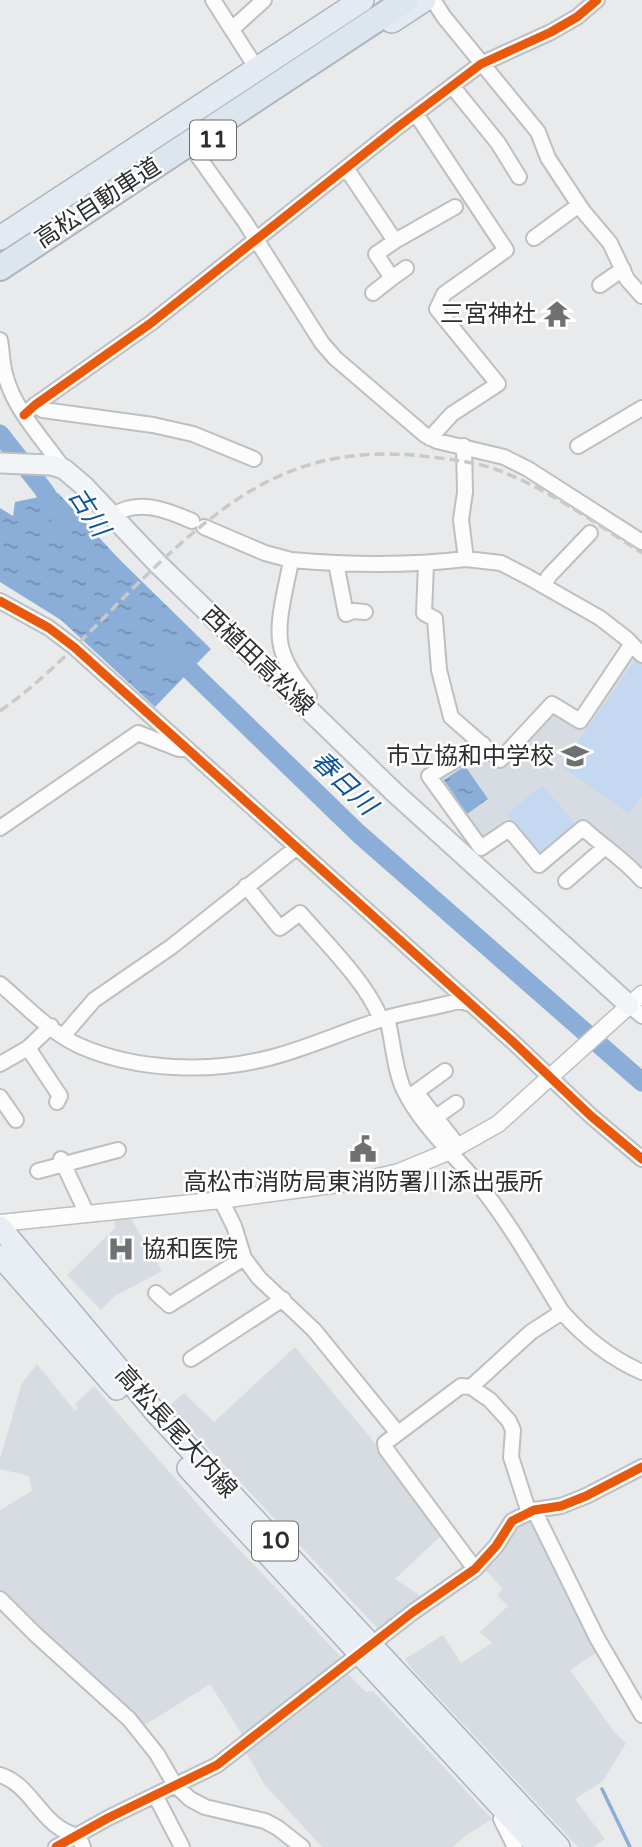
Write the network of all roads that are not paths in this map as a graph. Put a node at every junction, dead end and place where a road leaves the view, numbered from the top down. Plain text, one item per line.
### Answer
1 (213, 0) edge
2 (264, 0) edge
3 (362, 0) edge
4 (385, 0) edge
5 (406, 0) edge
6 (424, 0) edge
7 (433, 0) edge
8 (597, 0) edge
9 (232, 29) junction
10 (481, 64) junction
11 (257, 69) junction
12 (452, 86) junction
13 (416, 114) junction
14 (195, 152) junction
15 (346, 168) junction
16 (519, 177) dead end
17 (579, 205) junction
18 (455, 207) dead end
19 (0, 238) edge
20 (534, 238) dead end
21 (255, 240) junction
22 (395, 241) junction
23 (0, 253) edge
24 (0, 268) edge
25 (406, 268) dead end
26 (622, 269) junction
27 (0, 278) edge
28 (392, 278) junction
29 (600, 285) dead end
30 (373, 293) dead end
31 (642, 296) edge
32 (0, 340) edge
33 (0, 376) edge
34 (16, 402) junction
35 (642, 408) edge
36 (30, 410) junction
37 (430, 438) junction
38 (464, 446) junction
39 (578, 446) dead end
40 (254, 459) dead end
41 (0, 463) edge
42 (57, 467) junction
43 (112, 516) junction
44 (590, 534) dead end
45 (642, 542) edge
46 (466, 559) junction
47 (291, 560) junction
48 (336, 563) junction
49 (426, 564) junction
50 (544, 586) junction
51 (0, 601) edge
52 (365, 612) dead end
53 (637, 650) edge
54 (302, 704) junction
55 (483, 744) junction
56 (187, 749) junction
57 (0, 828) edge
58 (296, 848) junction
59 (604, 848) junction
60 (475, 854) junction
61 (642, 880) edge
62 (565, 881) dead end
63 (246, 886) junction
64 (0, 984) edge
65 (467, 1003) junction
66 (633, 1007) edge
67 (384, 1018) junction
68 (51, 1026) junction
69 (63, 1036) junction
70 (28, 1048) junction
71 (0, 1063) edge
72 (445, 1071) dead end
73 (552, 1075) junction
74 (0, 1097) edge
75 (57, 1102) dead end
76 (456, 1103) dead end
77 (436, 1117) junction
78 (16, 1120) dead end
79 (455, 1149) junction
80 (118, 1150) dead end
81 (642, 1159) edge
82 (63, 1162) junction
83 (38, 1171) dead end
84 (221, 1200) junction
85 (88, 1214) junction
86 (0, 1225) edge
87 (0, 1256) edge
88 (244, 1258) junction
89 (156, 1293) dead end
90 (284, 1299) junction
91 (562, 1312) junction
92 (191, 1359) dead end
93 (642, 1372) edge
94 (471, 1387) junction
95 (397, 1432) junction
96 (642, 1467) edge
97 (531, 1511) junction
98 (475, 1569) junction
99 (0, 1599) edge
100 (365, 1650) junction
101 (642, 1715) edge
102 (0, 1775) edge
103 (175, 1785) junction
104 (155, 1795) junction
105 (506, 1813) junction
106 (80, 1841) edge
107 (56, 1847) edge
108 (182, 1847) edge
109 (302, 1847) edge
110 (515, 1847) edge
111 (538, 1847) edge
112 (559, 1847) edge

1 - 9 street
2 - 9 street
3 - 11 highway, 11
4 - 23 highway, 高松自動車道
5 - 24 highway, 高松自動車道
6 - 14 highway, 11
7 - 10 street
8 - 10 street
9 - 11 street
10 - 12 street
10 - 17 street
11 - 19 highway, 11
12 - 13 street
12 - 16 street
13 - 15 street
13 - 37 street
14 - 21 street
14 - 27 highway, 11
15 - 21 street
15 - 22 street
17 - 20 street
17 - 26 street
18 - 22 street
21 - 36 street
21 - 37 street
22 - 28 street
25 - 28 street
26 - 29 street
26 - 31 street
28 - 30 street
32 - 34 street
33 - 34 street
34 - 36 street
35 - 39 street
36 - 40 street
36 - 42 street
37 - 38 street
38 - 45 street
38 - 46 street
41 - 42 main road
42 - 43 main road, 西植田高松線
43 - 47 street
43 - 54 main road, 西植田高松線
44 - 50 street
46 - 49 street
46 - 50 street
47 - 48 street
47 - 54 street
48 - 49 street
48 - 52 street
49 - 55 street
50 - 53 street
51 - 56 street
53 - 55 street
54 - 60 main road, 西植田高松線
55 - 60 street
56 - 57 street
56 - 58 street
58 - 63 street
58 - 65 street
59 - 60 street
59 - 61 street
59 - 62 street
60 - 66 main road, 西植田高松線
63 - 67 street
63 - 69 street
64 - 68 street
65 - 67 street
65 - 73 street
66 - 73 street
67 - 69 street
67 - 79 street
68 - 69 street
68 - 70 street
70 - 71 street
70 - 75 street
72 - 77 street
73 - 79 street
73 - 81 street
74 - 78 street
76 - 77 street
77 - 79 street
79 - 84 street
79 - 91 street
80 - 82 street
82 - 83 street
82 - 85 street
84 - 85 street
84 - 88 street
85 - 86 street
86 - 100 main road, 高松長尾大内線 / 10
87 - 100 main road, 高松長尾大内線 / 10
88 - 89 street
88 - 90 street
90 - 92 street
90 - 95 street
91 - 93 street
91 - 94 street
94 - 95 street
94 - 97 street
95 - 98 street
96 - 97 street
97 - 98 street
97 - 101 street
98 - 100 street
99 - 103 street
100 - 103 street
100 - 105 main road, 高松長尾大内線 / 10
100 - 112 main road, 高松長尾大内線 / 10
102 - 106 street
103 - 104 street
103 - 109 street
104 - 106 street
104 - 108 street
105 - 110 street
105 - 111 main road, 高松長尾大内線 / 10
106 - 107 street

